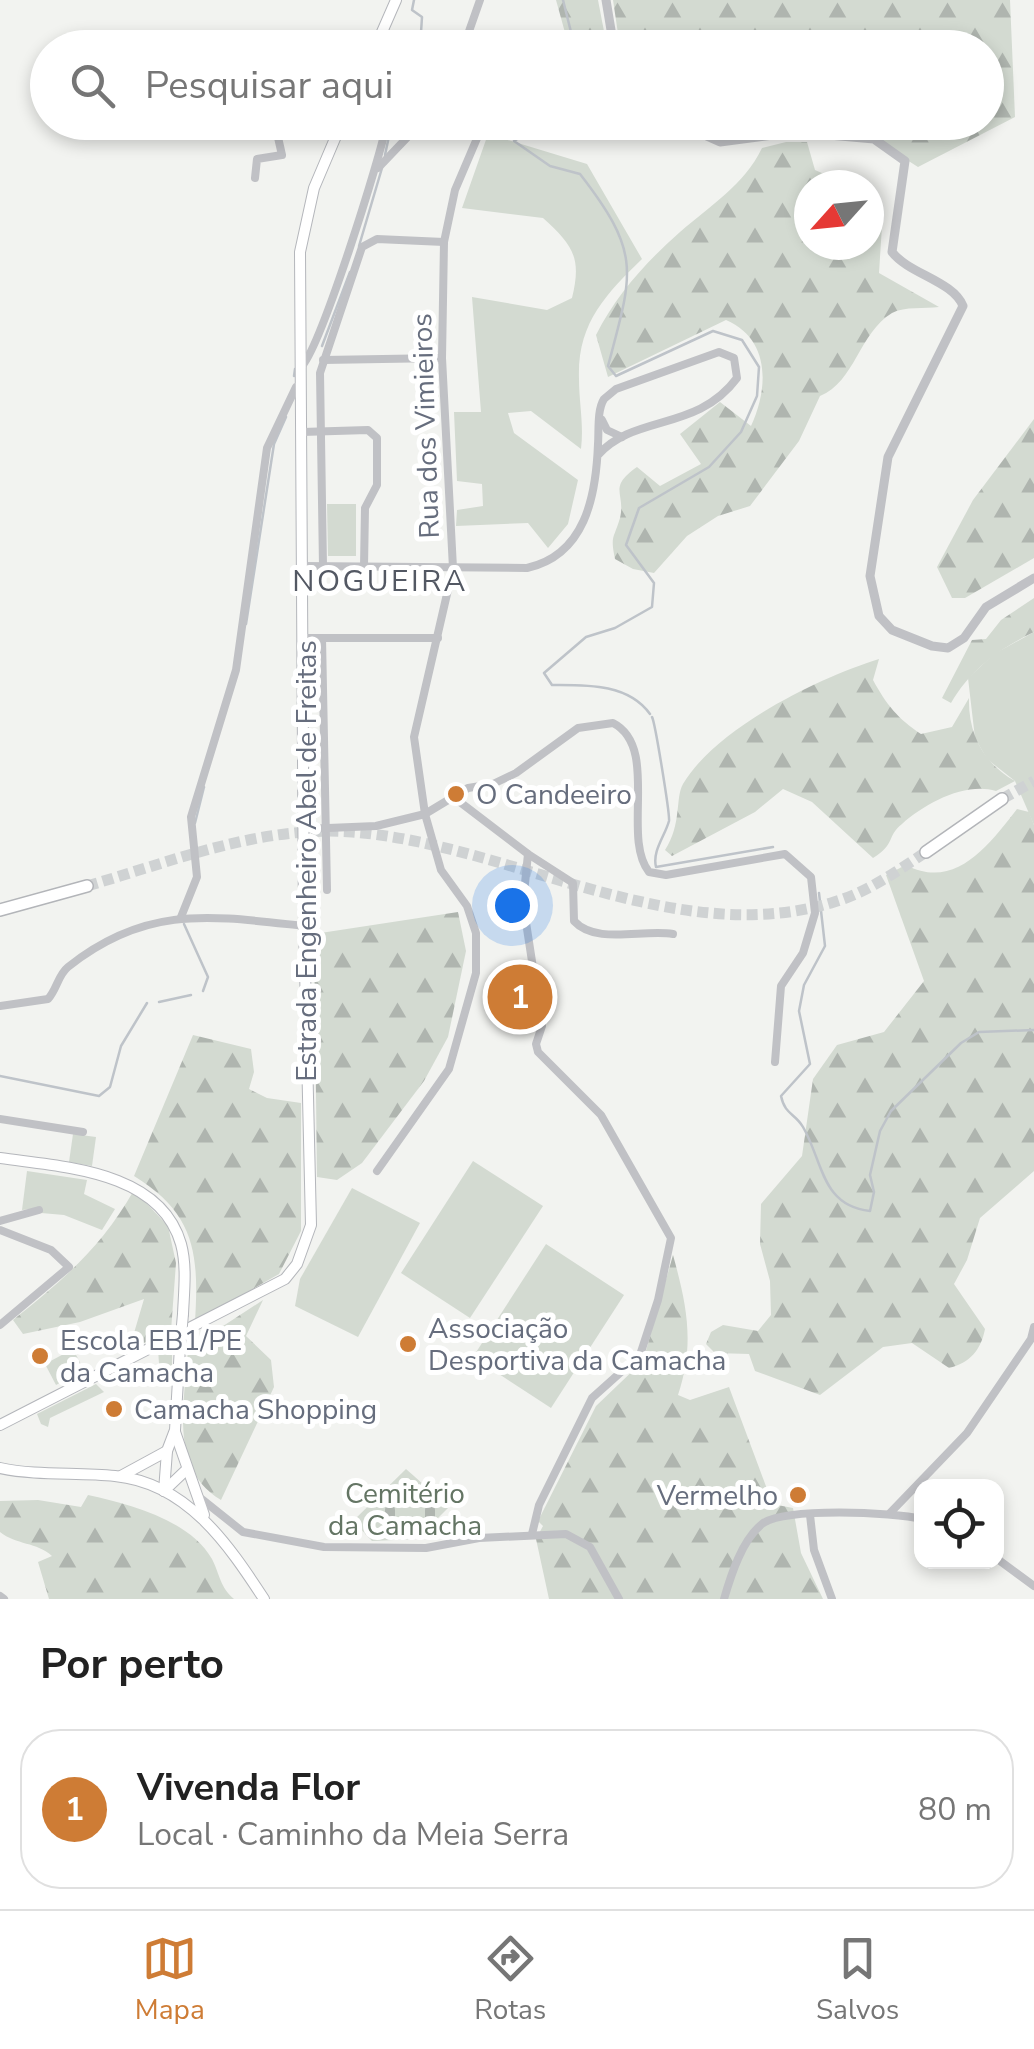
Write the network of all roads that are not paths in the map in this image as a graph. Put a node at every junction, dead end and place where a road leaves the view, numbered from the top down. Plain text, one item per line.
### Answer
1 (396, 0) edge
2 (480, 0) edge
3 (606, 0) edge
4 (383, 30) edge
5 (469, 30) edge
6 (611, 30) edge
7 (279, 140) edge
8 (334, 140) edge
9 (385, 140) edge
10 (405, 140) edge
11 (477, 140) edge
12 (875, 140) edge
13 (382, 166) junction
14 (255, 178) dead end
15 (444, 242) junction
16 (442, 358) junction
17 (323, 360) junction
18 (301, 367) junction
19 (301, 386) junction
20 (600, 416) junction
21 (302, 432) junction
22 (320, 432) junction
23 (622, 437) junction
24 (598, 455) junction
25 (302, 566) junction
26 (324, 566) junction
27 (364, 567) junction
28 (453, 568) junction
29 (1034, 578) edge
30 (304, 638) junction
31 (322, 638) junction
32 (438, 638) junction
33 (452, 796) junction
34 (1002, 800) tunnel mouth
35 (425, 814) junction
36 (324, 828) junction
37 (304, 829) junction
38 (926, 852) tunnel mouth
39 (528, 854) junction
40 (87, 886) tunnel mouth
41 (328, 890) dead end
42 (0, 910) edge
43 (181, 916) junction
44 (304, 926) junction
45 (673, 934) dead end
46 (0, 1006) edge
47 (776, 1062) dead end
48 (0, 1120) edge
49 (83, 1132) dead end
50 (0, 1158) edge
51 (377, 1172) dead end
52 (38, 1210) dead end
53 (0, 1221) edge
54 (0, 1230) edge
55 (0, 1325) edge
56 (1034, 1327) edge
57 (0, 1425) edge
58 (175, 1430) junction
59 (167, 1451) junction
60 (184, 1466) junction
61 (0, 1468) edge
62 (120, 1476) junction
63 (164, 1491) junction
64 (195, 1494) junction
65 (890, 1513) junction
66 (810, 1515) junction
67 (914, 1518) edge
68 (206, 1520) junction
69 (532, 1534) junction
70 (1004, 1564) edge
71 (1034, 1586) edge
72 (264, 1599) edge
73 (619, 1599) edge
74 (724, 1599) edge
75 (832, 1599) edge

1 - 4 main road
2 - 5 street
3 - 6 street
7 - 14 street
8 - 18 main road, Estrada Engenheiro Abel de Freitas
9 - 13 street
10 - 13 street
11 - 15 street, Rua dos Vimieiros
12 - 29 street
13 - 18 street
15 - 16 street, Rua dos Vimieiros
15 - 17 street
16 - 17 street
16 - 28 street, Rua dos Vimieiros
17 - 22 street
18 - 19 main road, Estrada Engenheiro Abel de Freitas
19 - 21 main road, Estrada Engenheiro Abel de Freitas
19 - 43 street
20 - 23 street
20 - 23 street
20 - 24 street
21 - 22 street
21 - 25 main road, Estrada Engenheiro Abel de Freitas
22 - 26 street
22 - 27 street
23 - 24 street
24 - 28 street
25 - 26 street
25 - 30 main road, Estrada Engenheiro Abel de Freitas
26 - 27 street
27 - 28 street
28 - 32 street, Rua dos Vimieiros
30 - 31 street
30 - 37 main road, Estrada Engenheiro Abel de Freitas
31 - 32 street
31 - 36 street
32 - 35 street, Rua dos Vimieiros
33 - 35 street
33 - 39 street
33 - 47 street
34 - 38 main road
35 - 36 street
35 - 51 street, Rua dos Vimieiros
36 - 37 street
36 - 41 street
37 - 44 main road, Estrada Engenheiro Abel de Freitas
39 - 45 street
39 - 69 street
40 - 42 main road
43 - 44 street
43 - 46 street
44 - 57 main road, Estrada Engenheiro Abel de Freitas
48 - 49 street
50 - 58 main road, bridge
52 - 53 street
54 - 55 street
56 - 65 street
58 - 59 main road
58 - 60 main road
59 - 60 main road
59 - 62 main road
59 - 63 main road
60 - 63 main road
60 - 64 main road
61 - 62 main road
62 - 63 main road
63 - 68 main road
64 - 68 main road
64 - 69 street
65 - 66 street
65 - 67 street
66 - 74 street
66 - 75 street
68 - 72 main road
69 - 73 street
70 - 71 street

